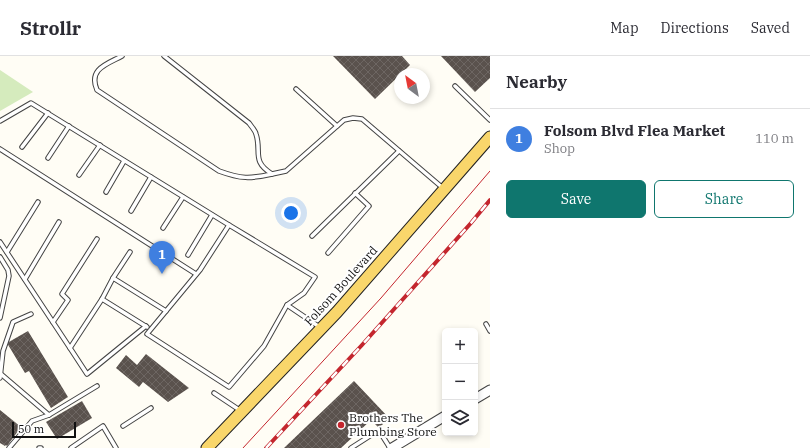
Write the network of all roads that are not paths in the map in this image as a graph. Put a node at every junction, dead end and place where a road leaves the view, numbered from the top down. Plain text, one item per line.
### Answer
1 (122, 56) edge
2 (164, 56) edge
3 (455, 86) dead end
4 (296, 89) dead end
5 (48, 113) junction
6 (490, 120) edge
7 (0, 121) edge
8 (69, 126) junction
9 (337, 126) junction
10 (490, 137) edge
11 (100, 145) junction
12 (22, 147) dead end
13 (0, 149) edge
14 (399, 151) junction
15 (48, 158) dead end
16 (124, 161) junction
17 (272, 174) junction
18 (80, 175) dead end
19 (151, 177) junction
20 (444, 189) junction
21 (106, 192) dead end
22 (355, 193) junction
23 (183, 197) junction
24 (38, 202) dead end
25 (131, 211) dead end
26 (212, 215) junction
27 (59, 222) dead end
28 (229, 225) junction
29 (163, 228) dead end
30 (312, 236) dead end
31 (97, 239) dead end
32 (0, 242) edge
33 (7, 252) junction
34 (130, 252) dead end
35 (328, 253) dead end
36 (188, 255) dead end
37 (0, 257) edge
38 (196, 274) junction
39 (113, 278) junction
40 (25, 279) junction
41 (102, 299) junction
42 (287, 305) junction
43 (166, 311) junction
44 (31, 314) dead end
45 (0, 318) edge
46 (53, 322) junction
47 (486, 324) dead end
48 (146, 326) junction
49 (321, 329) junction
50 (151, 330) junction
51 (490, 331) edge
52 (70, 348) junction
53 (0, 376) edge
54 (97, 386) dead end
55 (490, 390) edge
56 (214, 393) dead end
57 (478, 396) edge
58 (151, 408) dead end
59 (242, 412) junction
60 (49, 415) junction
61 (442, 418) edge
62 (123, 426) dead end
63 (405, 445) edge
64 (9, 448) edge
65 (71, 448) edge
66 (116, 448) edge
67 (207, 448) edge
68 (351, 448) edge
69 (391, 448) edge

1 - 17 lane
2 - 17 lane
3 - 6 lane
4 - 9 lane
5 - 7 lane
5 - 8 lane
5 - 12 lane
8 - 11 lane
8 - 15 lane
9 - 14 lane
9 - 17 lane
10 - 20 main road, Folsom Boulevard
11 - 16 lane
11 - 18 lane
13 - 38 lane
14 - 20 lane
14 - 22 lane
16 - 19 lane
16 - 21 lane
19 - 23 lane
19 - 25 lane
20 - 49 main road, Folsom Boulevard
22 - 30 lane
22 - 35 lane
23 - 26 lane
23 - 29 lane
24 - 33 lane
26 - 28 lane
26 - 36 lane
27 - 40 lane
28 - 38 lane
28 - 42 lane
31 - 46 lane
32 - 33 lane
33 - 40 lane
34 - 39 lane
37 - 45 lane
38 - 43 lane
39 - 41 lane
39 - 43 lane
40 - 46 lane
41 - 48 lane
41 - 52 lane
42 - 49 lane
42 - 50 lane
43 - 50 lane
44 - 53 lane
46 - 52 lane
47 - 51 lane
48 - 50 lane
48 - 52 lane
49 - 59 main road, Folsom Boulevard
53 - 60 lane
54 - 60 lane
55 - 57 street
56 - 59 lane
58 - 62 lane
59 - 67 main road, Folsom Boulevard
60 - 64 lane
61 - 63 street
63 - 69 street
65 - 66 lane
68 - 69 lane

